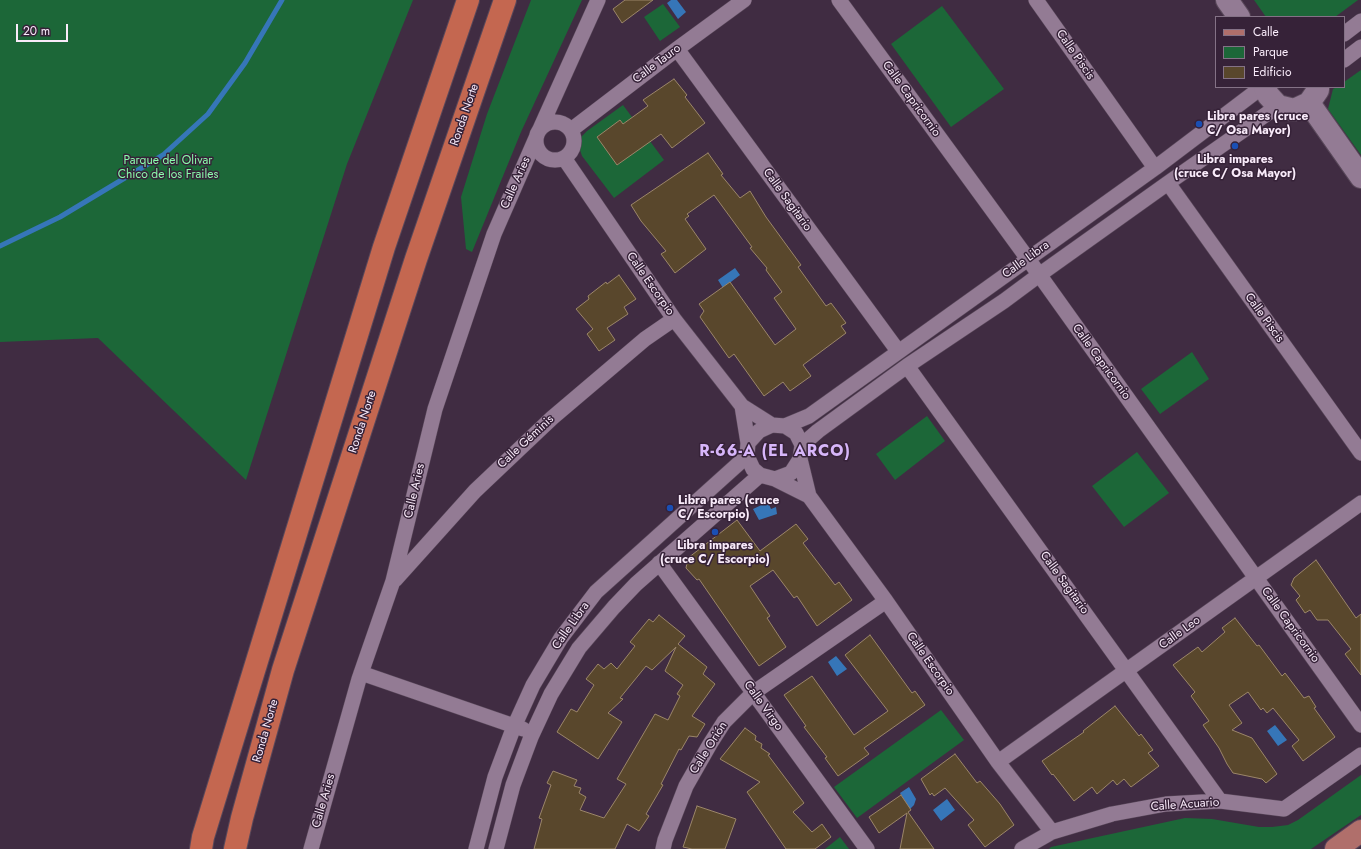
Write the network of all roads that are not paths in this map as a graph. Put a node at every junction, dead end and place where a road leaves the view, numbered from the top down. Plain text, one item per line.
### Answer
1 (468, 0) edge
2 (505, 0) edge
3 (598, 0) edge
4 (744, 0) edge
5 (839, 0) edge
6 (1036, 0) edge
7 (1228, 0) edge
8 (1238, 16) edge
9 (1361, 21) edge
10 (1345, 33) edge
11 (1361, 47) edge
12 (677, 49) junction
13 (1345, 59) edge
14 (1263, 88) edge
15 (1264, 88) edge
16 (1313, 95) edge
17 (1278, 106) junction
18 (571, 130) junction
19 (538, 134) junction
20 (564, 158) junction
21 (1155, 168) junction
22 (1361, 177) edge
23 (1168, 183) junction
24 (1028, 259) junction
25 (1039, 275) junction
26 (674, 318) junction
27 (898, 351) junction
28 (907, 366) junction
29 (742, 406) junction
30 (779, 425) junction
31 (748, 449) junction
32 (801, 452) junction
33 (1361, 453) edge
34 (760, 475) junction
35 (775, 479) junction
36 (809, 496) junction
37 (1361, 503) edge
38 (659, 563) junction
39 (1256, 578) junction
40 (393, 581) junction
41 (886, 601) junction
42 (1127, 670) junction
43 (361, 673) junction
44 (753, 693) junction
45 (1361, 725) edge
46 (514, 726) junction
47 (534, 733) junction
48 (1361, 755) edge
49 (998, 762) junction
50 (1220, 801) junction
51 (1361, 831) edge
52 (1052, 832) junction
53 (201, 849) edge
54 (235, 849) edge
55 (311, 849) edge
56 (476, 849) edge
57 (496, 849) edge
58 (663, 849) edge
59 (867, 849) edge
60 (1022, 849) edge
61 (1336, 849) edge

1 - 53 highway
2 - 54 highway, Ronda Norte
3 - 19 street, Calle Aries
4 - 12 street, Calle Tauro
5 - 24 street, Calle Capricornio
6 - 21 street, Calle Piscis
7 - 8 main road
9 - 10 street
11 - 13 street
12 - 18 street, Calle Tauro
12 - 27 street, Calle Sagitario
14 - 21 street, Calle Libra
15 - 17 main road
16 - 17 main road
16 - 22 main road
17 - 23 street, Calle Libra
18 - 19 street
18 - 20 street
19 - 20 street
19 - 40 street, Calle Aries
20 - 26 street, Calle Escorpio
21 - 24 street, Calle Libra
23 - 25 street, Calle Libra
23 - 33 street, Calle Piscis
24 - 25 street, Calle Capricornio
24 - 27 street, Calle Libra
25 - 28 street, Calle Libra
25 - 39 street, Calle Capricornio
26 - 29 street, Calle Escorpio
26 - 40 street, Calle Géminis
27 - 30 street, Calle Libra
28 - 32 street, Calle Libra
28 - 42 street, Calle Sagitario
29 - 30 street
29 - 31 street
30 - 31 street
30 - 32 street
31 - 34 street
31 - 46 street, Calle Libra
32 - 35 street
32 - 36 street, Calle Escorpio
34 - 35 street
34 - 38 street, Calle Libra
35 - 36 street, Calle Escorpio
36 - 41 street, Calle Escorpio
37 - 39 street, Calle Leo
38 - 44 street, Calle Virgo
38 - 47 street, Calle Libra
39 - 42 street, Calle Leo
39 - 45 street, Calle Capricornio
40 - 43 street, Calle Aries
41 - 44 street, Calle Orión
41 - 49 street, Calle Escorpio
42 - 49 street, Calle Leo
42 - 50 street, Calle Sagitario
43 - 46 street
43 - 55 street, Calle Aries
44 - 58 street, Calle Orión
44 - 59 street, Calle Virgo
46 - 47 street
46 - 56 street, Calle Libra
47 - 57 street, Calle Libra
48 - 50 street, Calle Acuario
49 - 52 street, Calle Escorpio
50 - 52 street, Calle Acuario
51 - 61 main road
52 - 60 street, Calle Acuario

